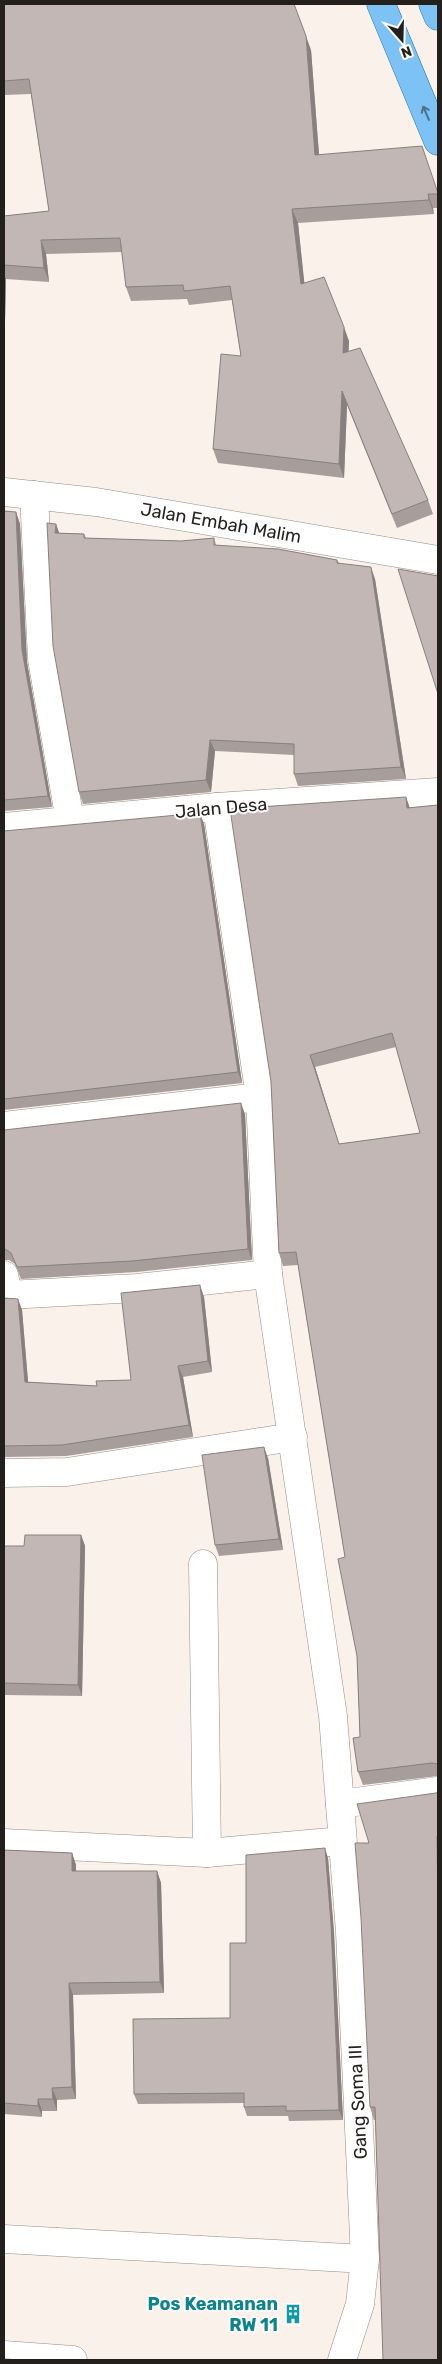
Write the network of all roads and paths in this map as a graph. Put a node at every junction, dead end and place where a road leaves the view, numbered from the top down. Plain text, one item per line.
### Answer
1 (382, 4) edge
2 (433, 4) edge
3 (438, 16) edge
4 (438, 141) edge
5 (4, 492) edge
6 (34, 495) junction
7 (438, 560) edge
8 (438, 792) edge
9 (217, 808) junction
10 (70, 821) junction
11 (4, 827) edge
12 (260, 1097) junction
13 (4, 1126) edge
14 (268, 1274) junction
15 (4, 1275) edge
16 (293, 1437) junction
17 (4, 1473) edge
18 (203, 1564) dead end
19 (438, 1791) edge
20 (340, 1804) junction
21 (342, 1841) junction
22 (4, 1843) edge
23 (207, 1853) junction
24 (4, 2239) edge
25 (365, 2259) junction
26 (4, 2355) edge
27 (73, 2360) edge
28 (342, 2360) edge

4 -> 1 main road
2 - 3 main road
5 - 6 street, Jalan Embah Malim
6 - 7 street, Jalan Embah Malim
6 - 10 street
8 - 9 street, Jalan Desa
9 - 10 street, Jalan Desa
9 - 12 street, Gang Soma III
10 - 11 street, Jalan Desa
12 - 13 street
12 - 14 street, Gang Soma III
14 - 15 street
14 - 16 street, Gang Soma III
16 - 17 street
16 - 20 street, Gang Soma III
18 - 23 street
19 - 20 street
20 - 21 street, Gang Soma III
21 - 23 street
21 - 25 street, Gang Soma III
22 - 23 street
24 - 25 street
25 - 28 street, Gang Soma III
26 - 27 street

